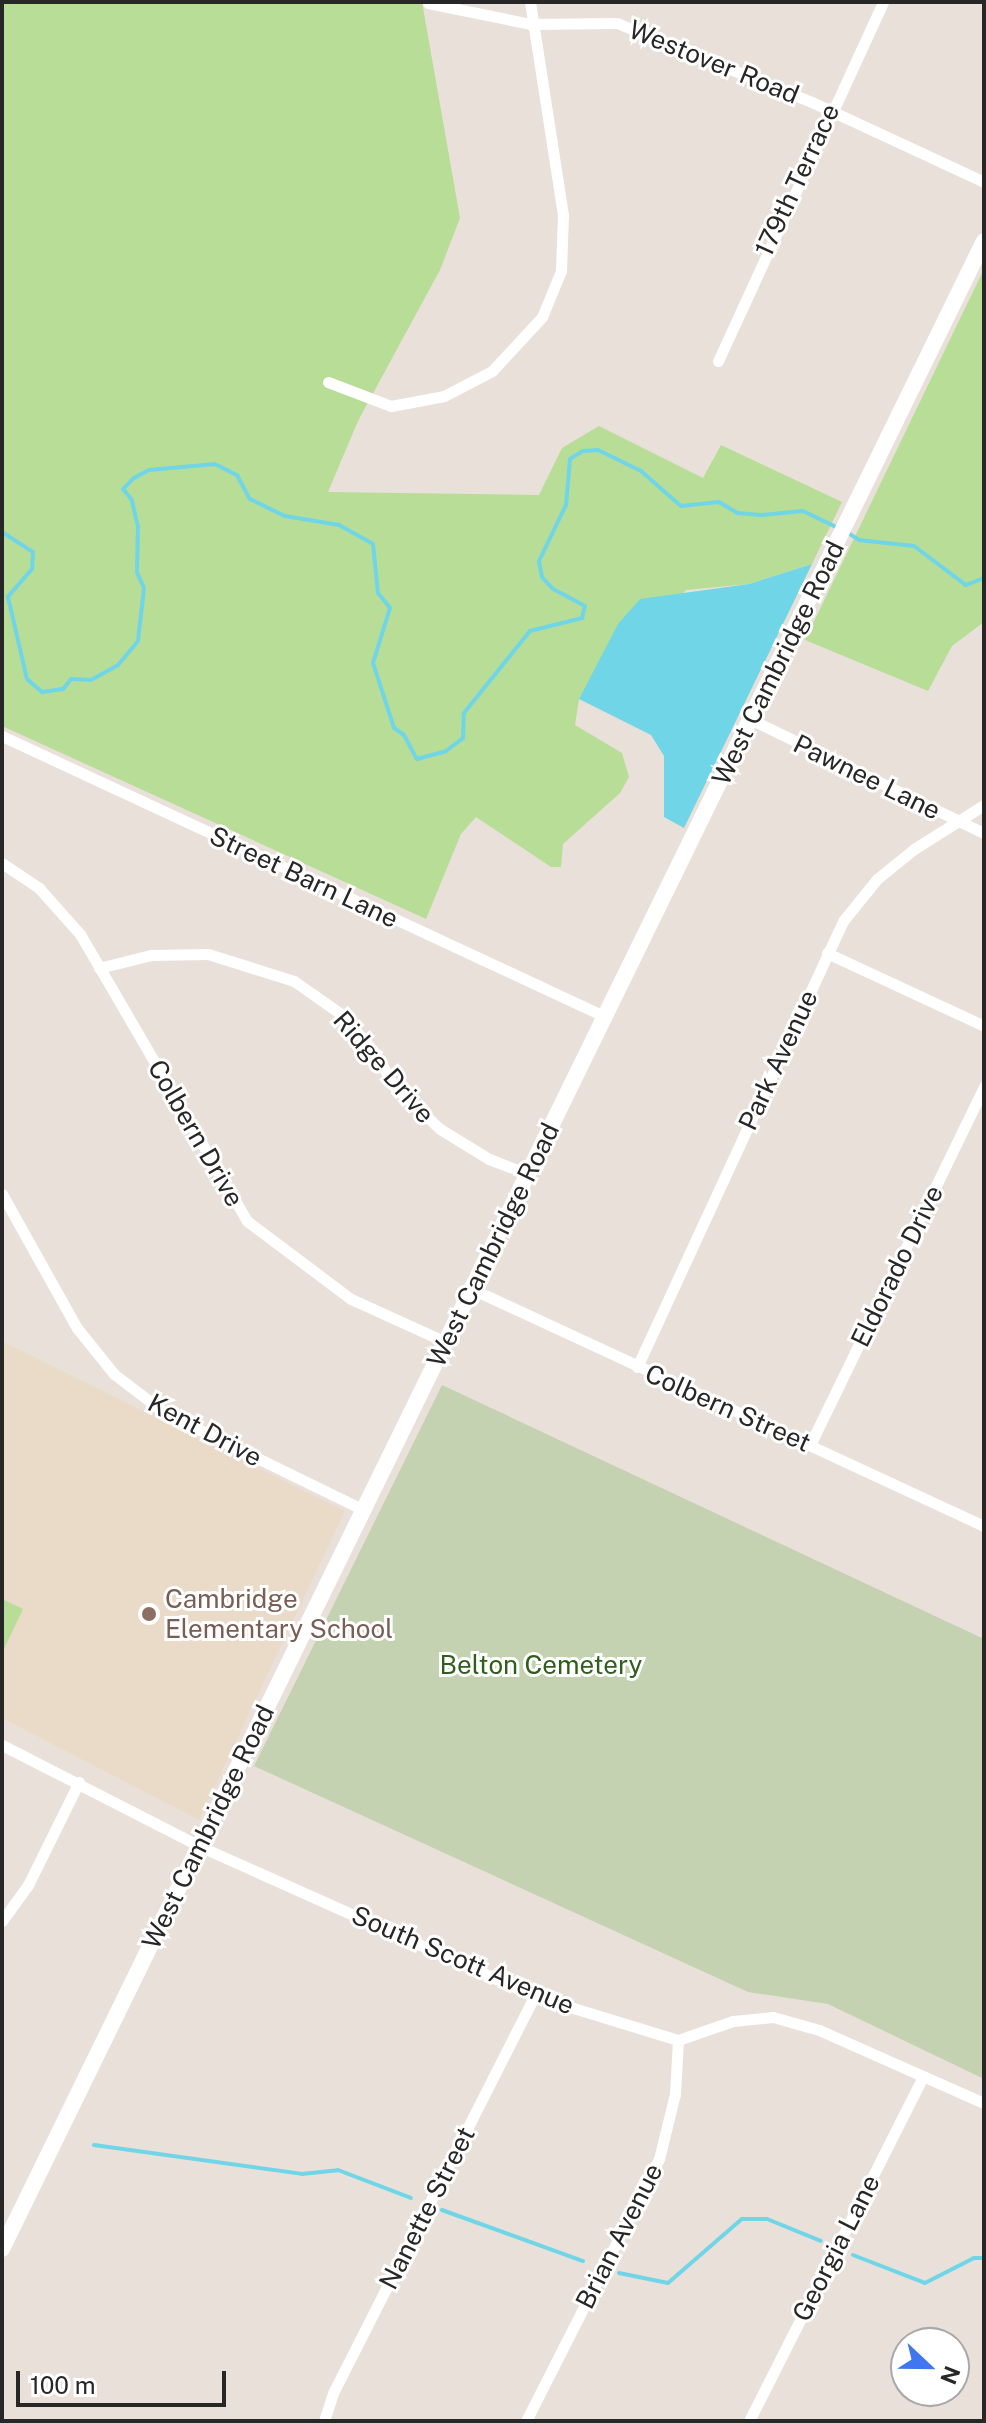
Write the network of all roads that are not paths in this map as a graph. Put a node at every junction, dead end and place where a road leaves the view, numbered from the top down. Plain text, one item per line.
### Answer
1 (530, 2) edge
2 (883, 2) edge
3 (428, 3) edge
4 (530, 24) junction
5 (829, 110) junction
6 (984, 182) edge
7 (984, 241) edge
8 (718, 361) dead end
9 (328, 382) dead end
10 (750, 719) junction
11 (2, 736) edge
12 (984, 805) edge
13 (960, 822) junction
14 (984, 833) edge
15 (2, 863) edge
16 (827, 953) junction
17 (99, 968) junction
18 (606, 1017) junction
19 (984, 1026) edge
20 (984, 1086) edge
21 (528, 1174) junction
22 (2, 1194) edge
23 (472, 1289) junction
24 (446, 1342) junction
25 (637, 1367) junction
26 (810, 1445) junction
27 (364, 1510) junction
28 (984, 1526) edge
29 (2, 1745) edge
30 (79, 1782) junction
31 (199, 1846) junction
32 (2, 1921) edge
33 (534, 1996) junction
34 (678, 2040) junction
35 (923, 2076) junction
36 (984, 2103) edge
37 (2, 2249) edge
38 (324, 2421) edge
39 (526, 2421) edge
40 (749, 2421) edge

1 - 4 street
2 - 5 street, 179th Terrace
3 - 4 street, Westover Road
4 - 5 street, Westover Road
4 - 9 street
5 - 6 street, Westover Road
5 - 8 street, 179th Terrace
7 - 10 street, West Cambridge Road
10 - 13 street, Pawnee Lane
10 - 18 street, West Cambridge Road
11 - 18 street, Street Barn Lane
12 - 13 street, Park Avenue
13 - 14 street, Pawnee Lane
13 - 16 street, Park Avenue
15 - 17 street, Colbern Drive
16 - 19 street
16 - 25 street, Park Avenue
17 - 21 street, Ridge Drive
17 - 24 street, Colbern Drive
18 - 21 street, West Cambridge Road
20 - 26 street, Eldorado Drive
21 - 23 street, West Cambridge Road
22 - 27 street, Kent Drive
23 - 24 street, West Cambridge Road
23 - 25 street, Colbern Street
24 - 27 street, West Cambridge Road
25 - 26 street, Colbern Street
26 - 28 street, Colbern Street
27 - 31 street, West Cambridge Road
29 - 30 street, South Scott Avenue
30 - 31 street, South Scott Avenue
30 - 32 street
31 - 33 street, South Scott Avenue
31 - 37 street, West Cambridge Road
33 - 34 street, South Scott Avenue
33 - 38 street, Nanette Street
34 - 35 street
34 - 39 street, Brian Avenue
35 - 36 street
35 - 40 street, Georgia Lane

